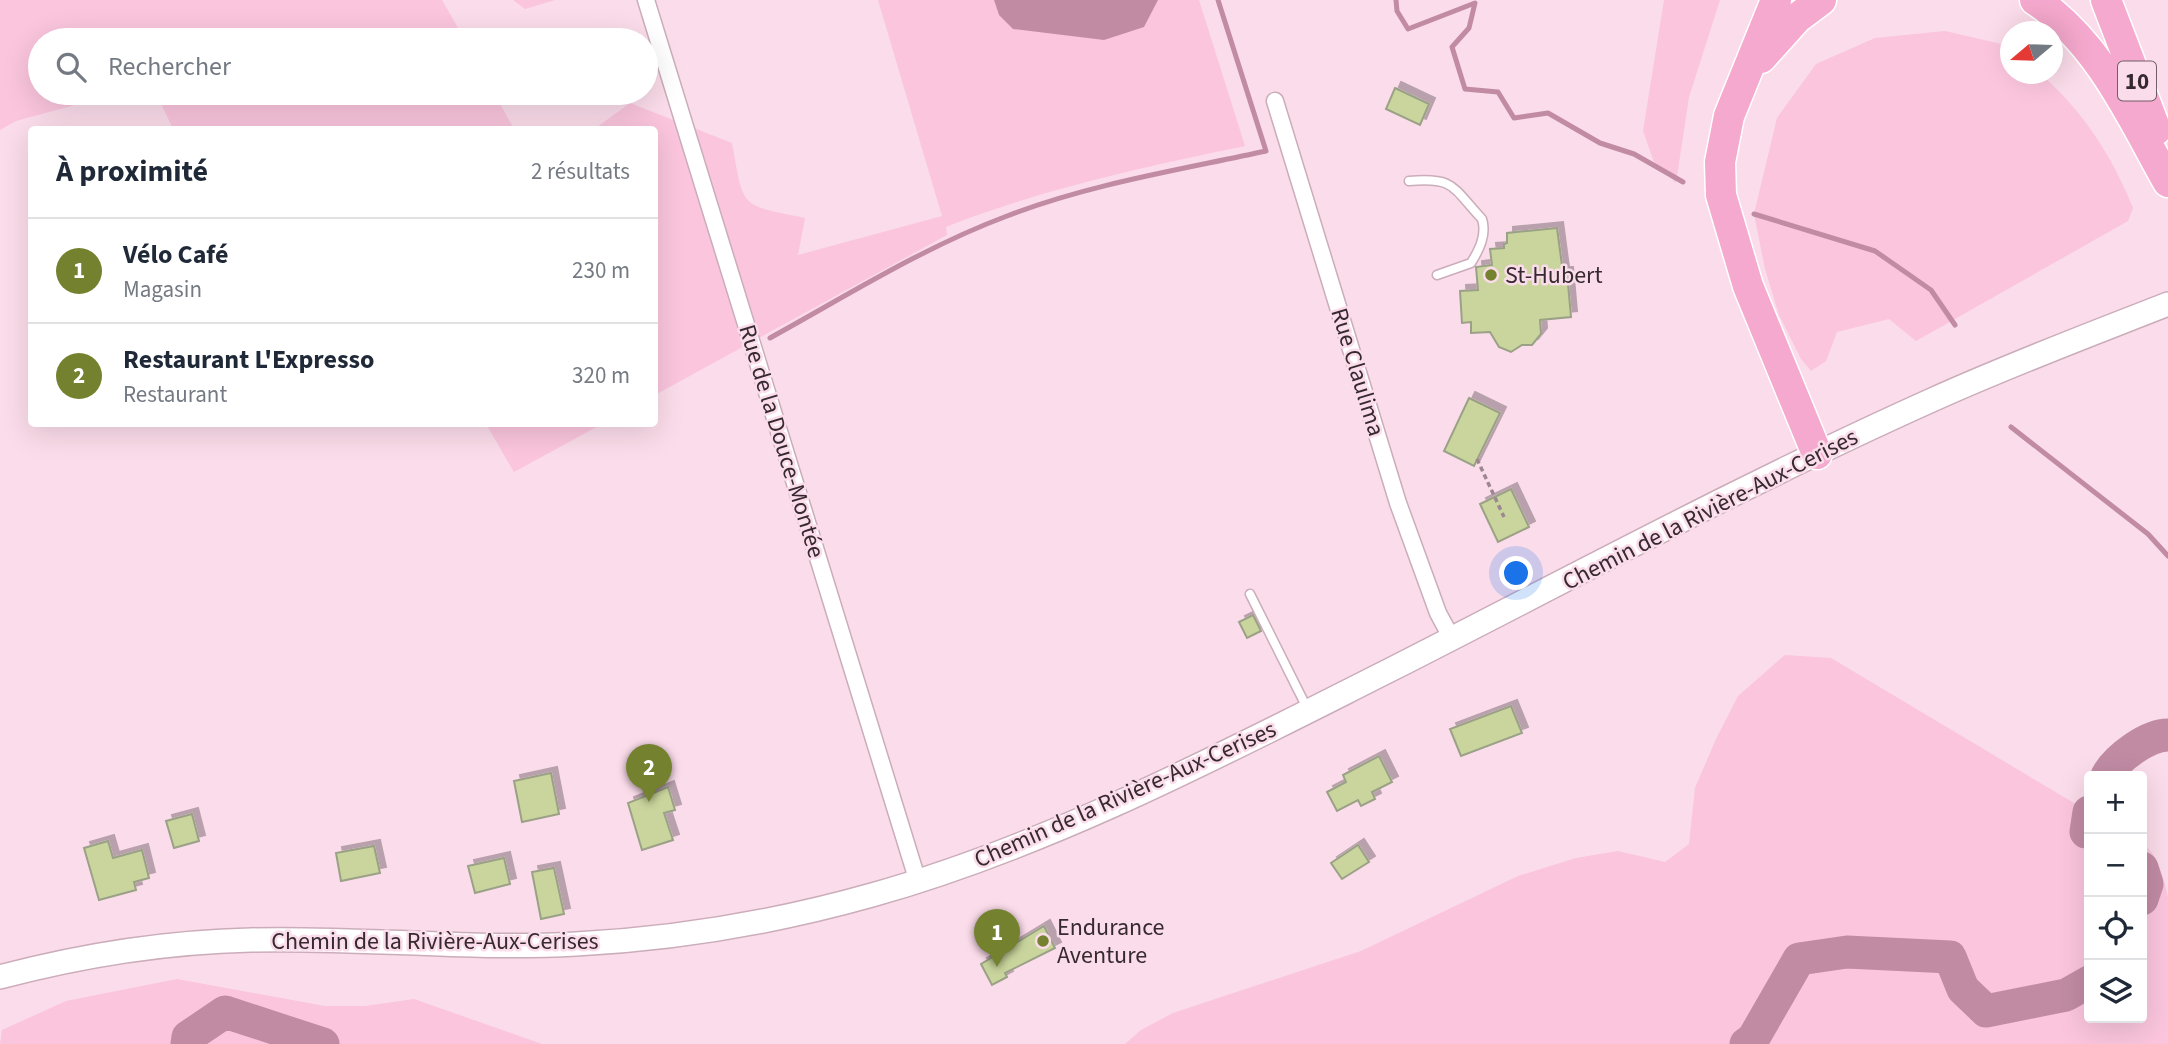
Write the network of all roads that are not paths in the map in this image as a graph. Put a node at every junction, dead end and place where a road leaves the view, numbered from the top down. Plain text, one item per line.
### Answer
1 (646, 0) edge
2 (1776, 0) edge
3 (1821, 0) edge
4 (2035, 0) edge
5 (2106, 0) edge
6 (655, 28) edge
7 (658, 39) edge
8 (1738, 90) junction
9 (1275, 101) dead end
10 (2168, 163) edge
11 (1409, 181) dead end
12 (2168, 182) edge
13 (1437, 275) dead end
14 (2162, 307) edge
15 (1817, 454) junction
16 (1250, 594) dead end
17 (1452, 639) junction
18 (1308, 711) junction
19 (918, 881) junction
20 (0, 977) edge

1 - 6 street, Rue de la Douce-Montée
2 - 8 highway
3 - 8 highway
4 - 12 highway
5 - 10 highway, 10
7 - 19 street, Rue de la Douce-Montée
8 - 15 highway
9 - 17 street, Rue Claulima
11 - 13 lane
14 - 15 main road, Chemin de la Rivière-Aux-Cerises
15 - 17 main road, Chemin de la Rivière-Aux-Cerises
16 - 18 lane
17 - 18 main road, Chemin de la Rivière-Aux-Cerises
18 - 19 main road, Chemin de la Rivière-Aux-Cerises
19 - 20 main road, Chemin de la Rivière-Aux-Cerises

